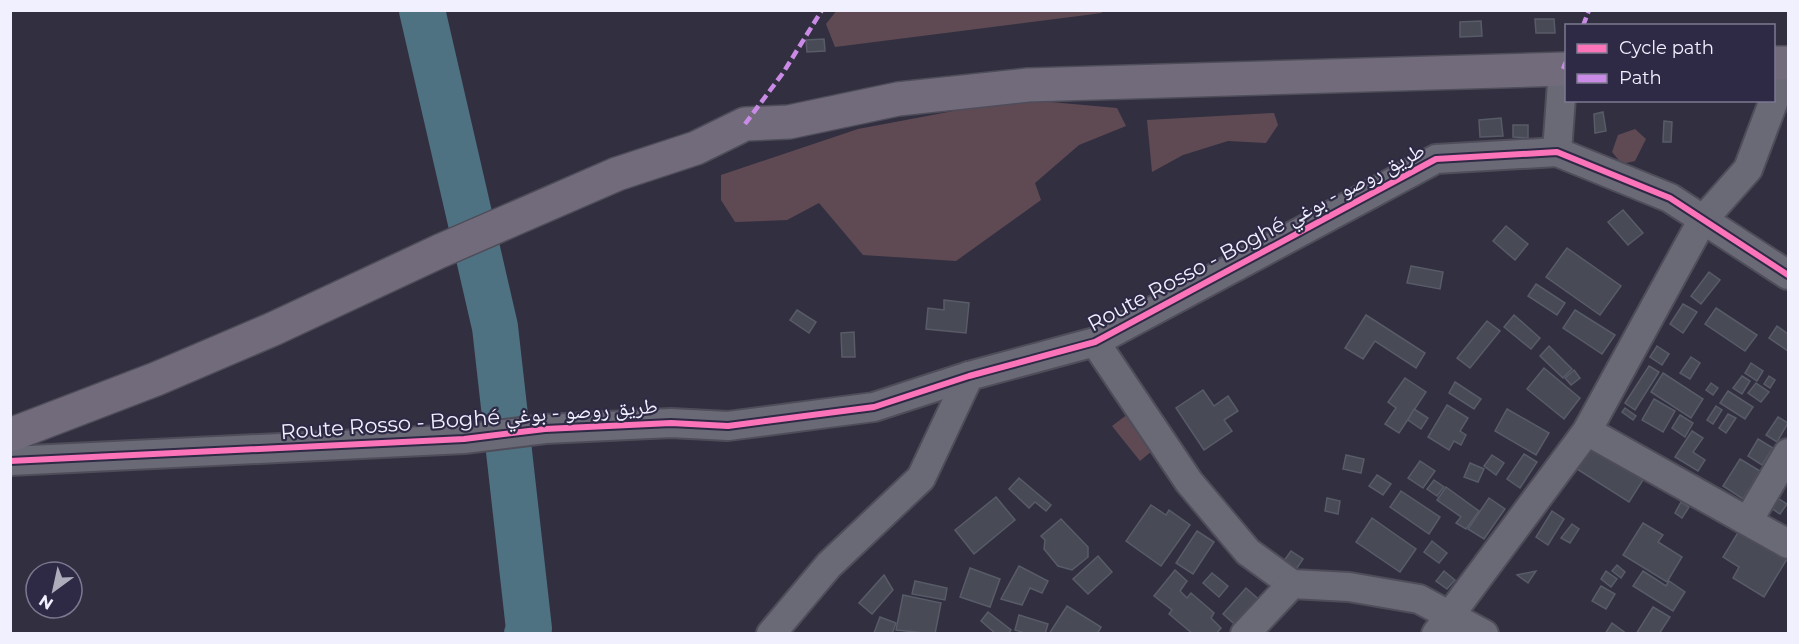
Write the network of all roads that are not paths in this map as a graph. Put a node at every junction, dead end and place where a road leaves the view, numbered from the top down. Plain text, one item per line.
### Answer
1 (1788, 63) edge
2 (1565, 69) edge
3 (1775, 98) edge
4 (1773, 102) edge
5 (1557, 152) junction
6 (1702, 221) junction
7 (1788, 275) edge
8 (1095, 342) junction
9 (969, 376) junction
10 (1587, 431) junction
11 (10, 435) edge
12 (1788, 453) edge
13 (10, 461) edge
14 (1748, 521) junction
15 (1788, 544) edge
16 (1292, 585) junction
17 (1442, 624) edge
18 (785, 628) edge
19 (1245, 633) edge
20 (1484, 633) edge

1 - 3 street
2 - 5 street
2 - 11 highway
4 - 6 street
5 - 6 street
5 - 8 street, Route Rosso - Boghé طريق روصو - بوغي
6 - 7 street
6 - 10 street
8 - 9 street, Route Rosso - Boghé طريق روصو - بوغي
8 - 16 street
9 - 13 street, Route Rosso - Boghé طريق روصو - بوغي
9 - 18 street
10 - 14 street
10 - 17 street
12 - 14 street
14 - 15 street
16 - 17 street
16 - 19 street
17 - 20 street

